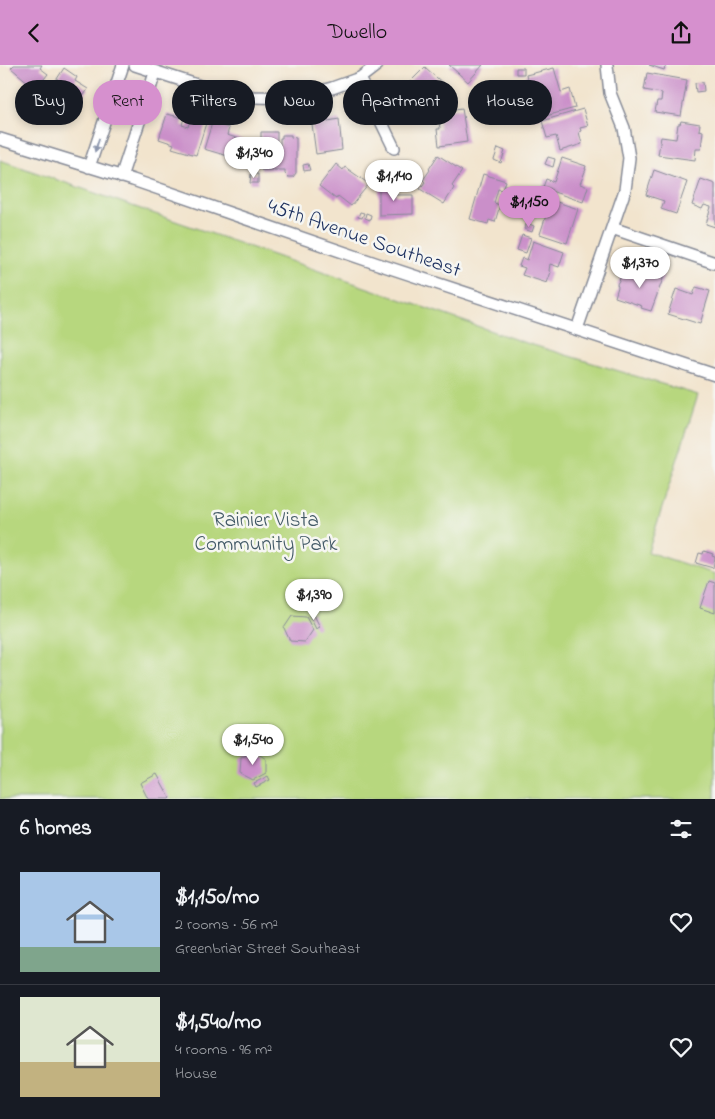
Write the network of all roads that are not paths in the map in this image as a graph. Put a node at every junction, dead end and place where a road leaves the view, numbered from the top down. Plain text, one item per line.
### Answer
1 (123, 65) edge
2 (135, 65) edge
3 (376, 65) edge
4 (607, 65) edge
5 (155, 73) junction
6 (360, 78) junction
7 (0, 139) edge
8 (394, 148) dead end
9 (89, 167) junction
10 (121, 177) junction
11 (612, 228) junction
12 (715, 263) edge
13 (577, 329) junction
14 (715, 375) edge

1 -> 9 street
2 - 5 street
3 - 6 street
4 - 11 street
5 - 6 street
5 - 10 street
6 - 8 street
7 - 9 street, 45th Avenue Southeast
9 - 10 street, 45th Avenue Southeast
10 - 13 street, 45th Avenue Southeast
11 - 12 street
11 - 13 street
13 - 14 street, 45th Avenue Southeast

